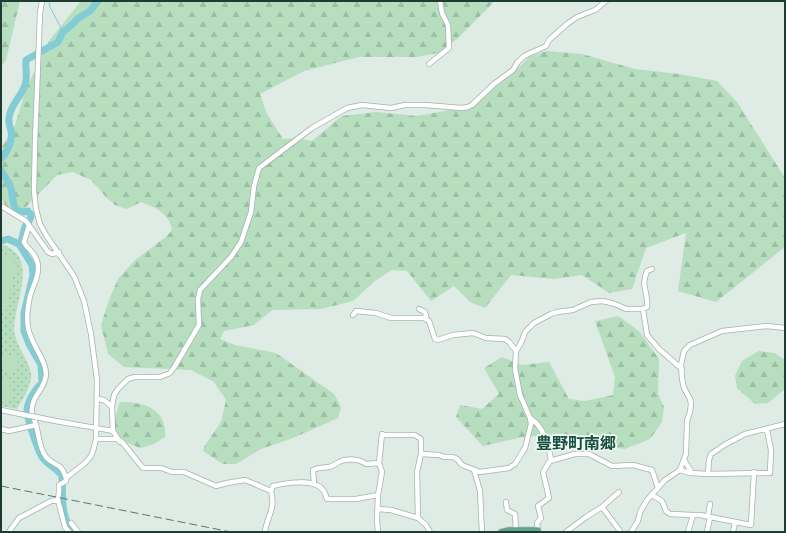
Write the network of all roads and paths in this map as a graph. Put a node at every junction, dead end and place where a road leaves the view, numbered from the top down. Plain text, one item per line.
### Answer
1 (42, 1) edge
2 (440, 1) edge
3 (606, 1) edge
4 (428, 64) dead end
5 (1, 206) edge
6 (28, 223) junction
7 (59, 252) junction
8 (652, 269) dead end
9 (419, 309) dead end
10 (643, 309) junction
11 (353, 315) dead end
12 (427, 320) junction
13 (785, 328) edge
14 (516, 352) junction
15 (682, 369) junction
16 (98, 399) junction
17 (112, 407) junction
18 (1, 410) edge
19 (530, 418) junction
20 (785, 424) edge
21 (36, 425) junction
22 (96, 427) junction
23 (1, 429) edge
24 (766, 430) junction
25 (113, 431) junction
26 (96, 439) junction
27 (120, 442) junction
28 (421, 454) junction
29 (684, 460) junction
30 (550, 461) junction
31 (379, 463) junction
32 (474, 470) junction
33 (680, 470) junction
34 (754, 472) junction
35 (692, 473) junction
36 (708, 474) junction
37 (64, 481) junction
38 (314, 484) junction
39 (658, 488) junction
40 (271, 491) junction
41 (619, 492) dead end
42 (378, 495) junction
43 (652, 495) junction
44 (58, 500) junction
45 (506, 502) dead end
46 (710, 504) dead end
47 (602, 507) junction
48 (378, 509) junction
49 (693, 515) junction
50 (709, 517) junction
51 (418, 518) junction
52 (735, 522) junction
53 (71, 523) dead end
54 (516, 530) junction
55 (73, 531) edge
56 (538, 531) edge
57 (9, 532) edge
58 (265, 532) edge
59 (378, 532) edge
60 (430, 532) edge
61 (482, 532) edge
62 (503, 532) edge
63 (566, 532) edge
64 (620, 532) edge
65 (632, 532) edge
66 (688, 532) edge
67 (707, 532) edge
68 (734, 532) edge

1 - 7 street
2 - 4 street
3 - 17 street
5 - 6 street
6 - 7 street
6 - 21 street
7 - 16 street
8 - 10 street
9 - 12 street
10 - 14 street
10 - 15 street
11 - 12 street
12 - 14 street
13 - 15 street
14 - 19 street
15 - 29 street
16 - 17 street
16 - 22 street
17 - 25 street
18 - 22 street, bridge
19 - 30 street
19 - 32 street
20 - 24 street
21 - 23 street
21 - 37 street
22 - 25 street
22 - 26 street
24 - 34 street
24 - 36 street
25 - 27 street
26 - 27 street
26 - 37 street
27 - 40 street
28 - 31 street
28 - 32 street
28 - 51 street
29 - 33 street
29 - 35 street
30 - 39 street
30 - 56 street
31 - 38 street
31 - 42 street
32 - 61 street
33 - 35 street
33 - 39 street
34 - 36 street
34 - 52 street
35 - 36 street
37 - 44 street
38 - 40 street
38 - 42 street
39 - 43 street
40 - 58 street
41 - 47 street
42 - 48 street
43 - 49 street
43 - 65 street
44 - 55 street
44 - 57 street
45 - 54 street
46 - 50 street
47 - 63 street
47 - 64 street
48 - 51 street
48 - 59 street
49 - 50 street
49 - 66 street
50 - 52 street
50 - 67 street
51 - 60 street
52 - 68 street
53 - 55 street
54 - 56 main road
54 - 62 main road

